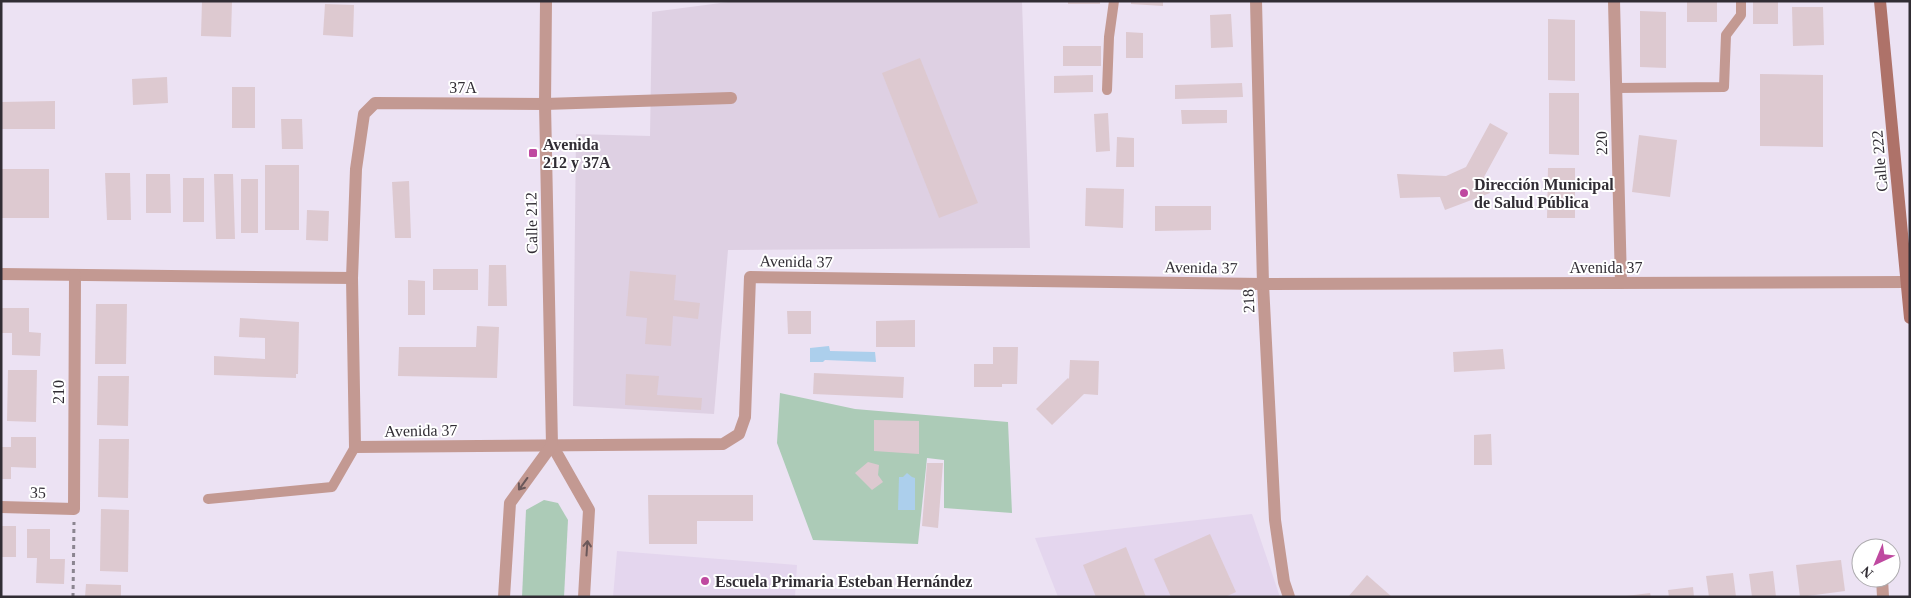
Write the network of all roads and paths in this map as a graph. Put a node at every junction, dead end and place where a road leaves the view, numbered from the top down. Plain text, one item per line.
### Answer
1 (546, 1) edge
2 (1114, 1) edge
3 (1256, 1) edge
4 (1614, 1) edge
5 (1741, 1) edge
6 (1880, 1) edge
7 (1616, 88) junction
8 (1107, 90) dead end
9 (731, 98) dead end
10 (545, 104) junction
11 (1, 274) edge
12 (75, 275) junction
13 (352, 278) junction
14 (1906, 282) junction
15 (1621, 283) junction
16 (1263, 284) junction
17 (1910, 318) edge
18 (552, 445) junction
19 (355, 447) junction
20 (208, 499) dead end
21 (1, 507) edge
22 (74, 509) junction
23 (73, 597) edge
24 (504, 597) edge
25 (584, 597) edge
26 (1289, 597) edge

1 - 10 street, Calle 212
2 - 8 lane
3 - 16 street, 218
4 - 7 street, 220
5 - 7 lane
6 - 14 main road, Calle 222
7 - 15 street, 220
9 - 10 street, 37A
10 - 13 street, 37A
10 - 18 street, Calle 212
11 - 12 street
12 - 13 street
12 - 22 street, 210
13 - 19 street
14 - 15 street, Avenida 37
14 - 17 main road, Calle 222
15 - 16 street, Avenida 37
16 - 18 street, Avenida 37
16 - 26 street, 218
18 - 19 street, Avenida 37
18 -> 24 street
25 -> 18 street, Calle 212
19 - 20 lane
21 - 22 street, 35
22 - 23 path

